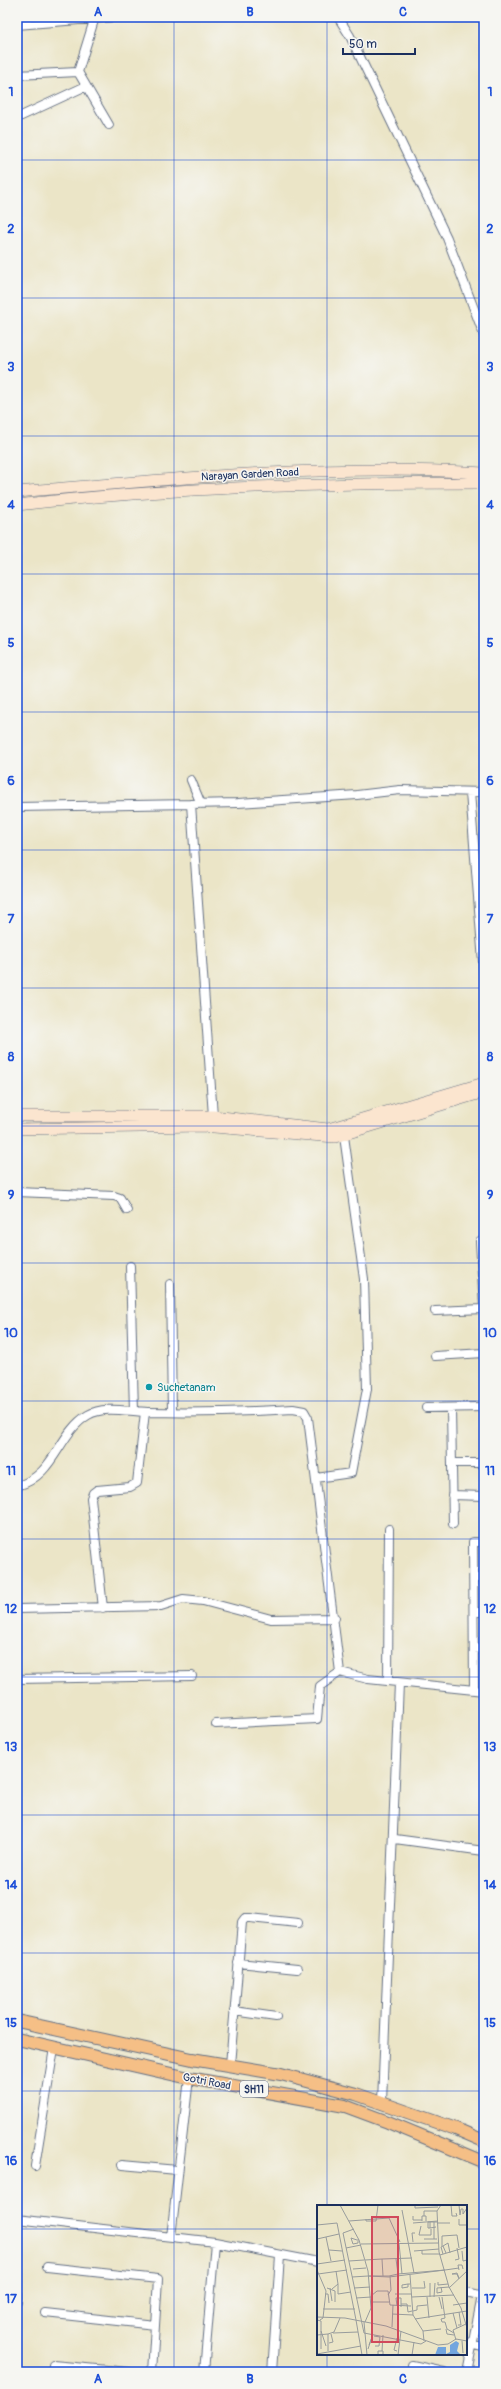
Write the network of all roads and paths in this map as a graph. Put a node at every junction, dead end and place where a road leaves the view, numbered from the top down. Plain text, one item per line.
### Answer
1 (115, 17) edge
2 (338, 17) edge
3 (95, 18) edge
4 (17, 25) edge
5 (78, 72) junction
6 (17, 75) edge
7 (86, 86) junction
8 (17, 118) edge
9 (109, 125) dead end
10 (484, 334) edge
11 (484, 473) edge
12 (484, 483) edge
13 (17, 492) edge
14 (17, 505) edge
15 (191, 780) dead end
16 (470, 792) junction
17 (484, 792) edge
18 (191, 804) junction
19 (201, 804) junction
20 (17, 807) edge
21 (482, 929) edge
22 (484, 975) edge
23 (484, 1083) edge
24 (484, 1092) edge
25 (17, 1116) edge
26 (213, 1116) junction
27 (17, 1129) edge
28 (343, 1131) junction
29 (17, 1192) edge
30 (127, 1210) dead end
31 (480, 1241) dead end
32 (130, 1266) dead end
33 (170, 1284) dead end
34 (484, 1309) edge
35 (435, 1311) dead end
36 (484, 1353) edge
37 (435, 1356) dead end
38 (484, 1407) edge
39 (426, 1408) dead end
40 (451, 1408) junction
41 (134, 1411) junction
42 (146, 1412) junction
43 (172, 1412) junction
44 (452, 1462) junction
45 (484, 1463) edge
46 (316, 1478) junction
47 (17, 1486) edge
48 (452, 1495) junction
49 (484, 1496) edge
50 (453, 1524) dead end
51 (388, 1529) dead end
52 (484, 1542) edge
53 (474, 1578) junction
54 (484, 1578) edge
55 (103, 1608) junction
56 (17, 1609) edge
57 (474, 1612) junction
58 (484, 1612) edge
59 (335, 1618) junction
60 (484, 1648) edge
61 (474, 1649) junction
62 (340, 1672) junction
63 (192, 1676) dead end
64 (17, 1679) edge
65 (388, 1681) junction
66 (399, 1683) junction
67 (474, 1689) junction
68 (484, 1691) edge
69 (216, 1724) dead end
70 (395, 1839) junction
71 (484, 1851) edge
72 (298, 1924) dead end
73 (238, 1963) junction
74 (296, 1969) dead end
75 (234, 2011) junction
76 (276, 2017) dead end
77 (17, 2021) edge
78 (17, 2039) edge
79 (54, 2048) junction
80 (230, 2065) junction
81 (189, 2078) junction
82 (382, 2102) junction
83 (484, 2141) edge
84 (484, 2162) edge
85 (122, 2165) dead end
86 (35, 2166) dead end
87 (178, 2170) junction
88 (17, 2219) edge
89 (171, 2237) junction
90 (215, 2242) junction
91 (280, 2256) junction
92 (317, 2262) edge
93 (47, 2267) dead end
94 (467, 2292) edge
95 (17, 2293) edge
96 (483, 2296) edge
97 (17, 2302) edge
98 (45, 2313) dead end
99 (155, 2325) junction
100 (469, 2344) edge
101 (484, 2347) edge
102 (53, 2365) dead end
103 (412, 2365) dead end
104 (129, 2372) edge
105 (152, 2372) edge
106 (204, 2372) edge
107 (272, 2372) edge
108 (444, 2372) edge
109 (467, 2372) edge

1 - 3 street
2 - 10 street
3 - 4 street
3 - 5 street
5 - 6 street
5 - 7 street
7 - 8 street
7 - 9 street
11 - 13 street, Narayan Garden Road
12 - 14 street
15 - 19 street
16 - 17 street
16 - 19 street
16 - 21 street
18 - 19 street
18 - 20 street
18 - 26 street
21 - 22 street
23 - 28 street
24 - 28 street
25 - 26 street
26 - 28 street
27 - 28 street
28 - 46 street
29 - 30 street
31 - 34 street
32 - 41 street
33 - 43 street
34 - 35 street
36 - 37 street
38 - 40 street
39 - 40 street
40 - 44 street
41 - 42 street
41 - 47 street
42 - 43 street
42 - 55 street
43 - 46 street
44 - 45 street
44 - 48 street
46 - 59 street
48 - 49 street
48 - 50 street
51 - 65 street
52 - 53 street
53 - 54 street
53 - 57 street
55 - 56 street
55 - 59 street
57 - 58 street
57 - 61 street
59 - 62 street
60 - 61 street
61 - 67 street
62 - 65 street
62 - 69 street
63 - 64 street
65 - 66 street
66 - 67 street
66 - 70 street
67 - 68 street
70 - 71 street
70 - 82 street
72 - 73 street
73 - 74 street
73 - 75 street
75 - 76 street
75 - 80 street
77 - 80 main road, Gotri Road / SH11
78 - 79 main road, Gotri Road / SH11
79 - 81 main road, Gotri Road / SH11
79 - 86 street
80 - 82 main road, Gotri Road / SH11
81 - 84 main road, Gotri Road / SH11
81 - 87 street
82 - 83 main road, Gotri Road / SH11
85 - 87 street
87 - 89 street
88 - 89 street
89 - 90 street
90 - 91 street
90 - 106 street
91 - 92 street
91 - 107 street
93 - 99 street
94 - 96 street
95 - 97 street
96 - 100 street
98 - 99 street
99 - 105 street
100 - 101 street
100 - 109 street
102 - 104 street
103 - 108 street

